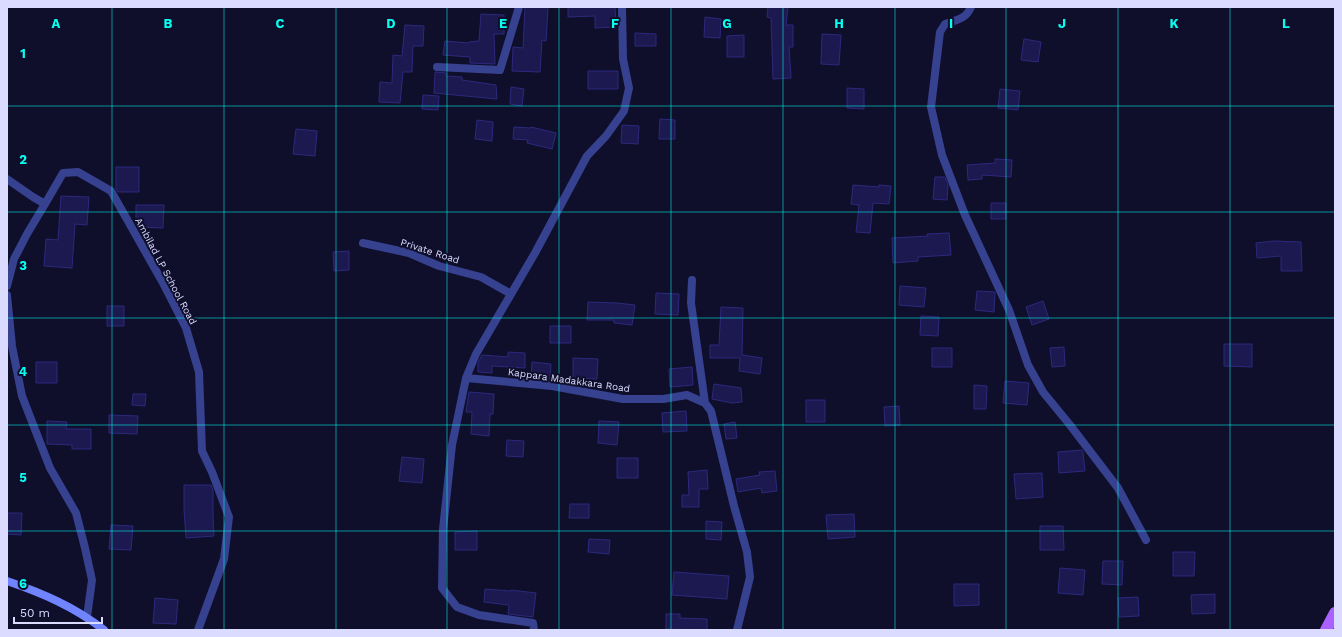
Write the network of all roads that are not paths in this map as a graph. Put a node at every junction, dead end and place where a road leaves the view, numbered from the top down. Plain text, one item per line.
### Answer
1 (519, 7) edge
2 (622, 7) edge
3 (971, 7) edge
4 (437, 67) dead end
5 (7, 179) edge
6 (45, 204) junction
7 (363, 243) dead end
8 (692, 280) dead end
9 (7, 286) edge
10 (510, 294) junction
11 (7, 295) edge
12 (466, 378) junction
13 (704, 403) junction
14 (1146, 540) dead end
15 (7, 580) edge
16 (1335, 613) edge
17 (87, 617) junction
18 (104, 630) edge
19 (198, 630) edge
20 (534, 630) edge
21 (737, 630) edge
22 (1326, 630) edge

1 - 4 street
2 - 10 street
3 - 14 street
5 - 6 street
6 - 9 street
6 - 19 street, Ambilad LP School Road
7 - 10 street, Private Road
8 - 13 street
10 - 12 street
11 - 17 street
12 - 13 street, Kappara Madakkara Road
12 - 20 street
13 - 21 street
15 - 17 main road
16 - 22 main road
17 - 18 main road

